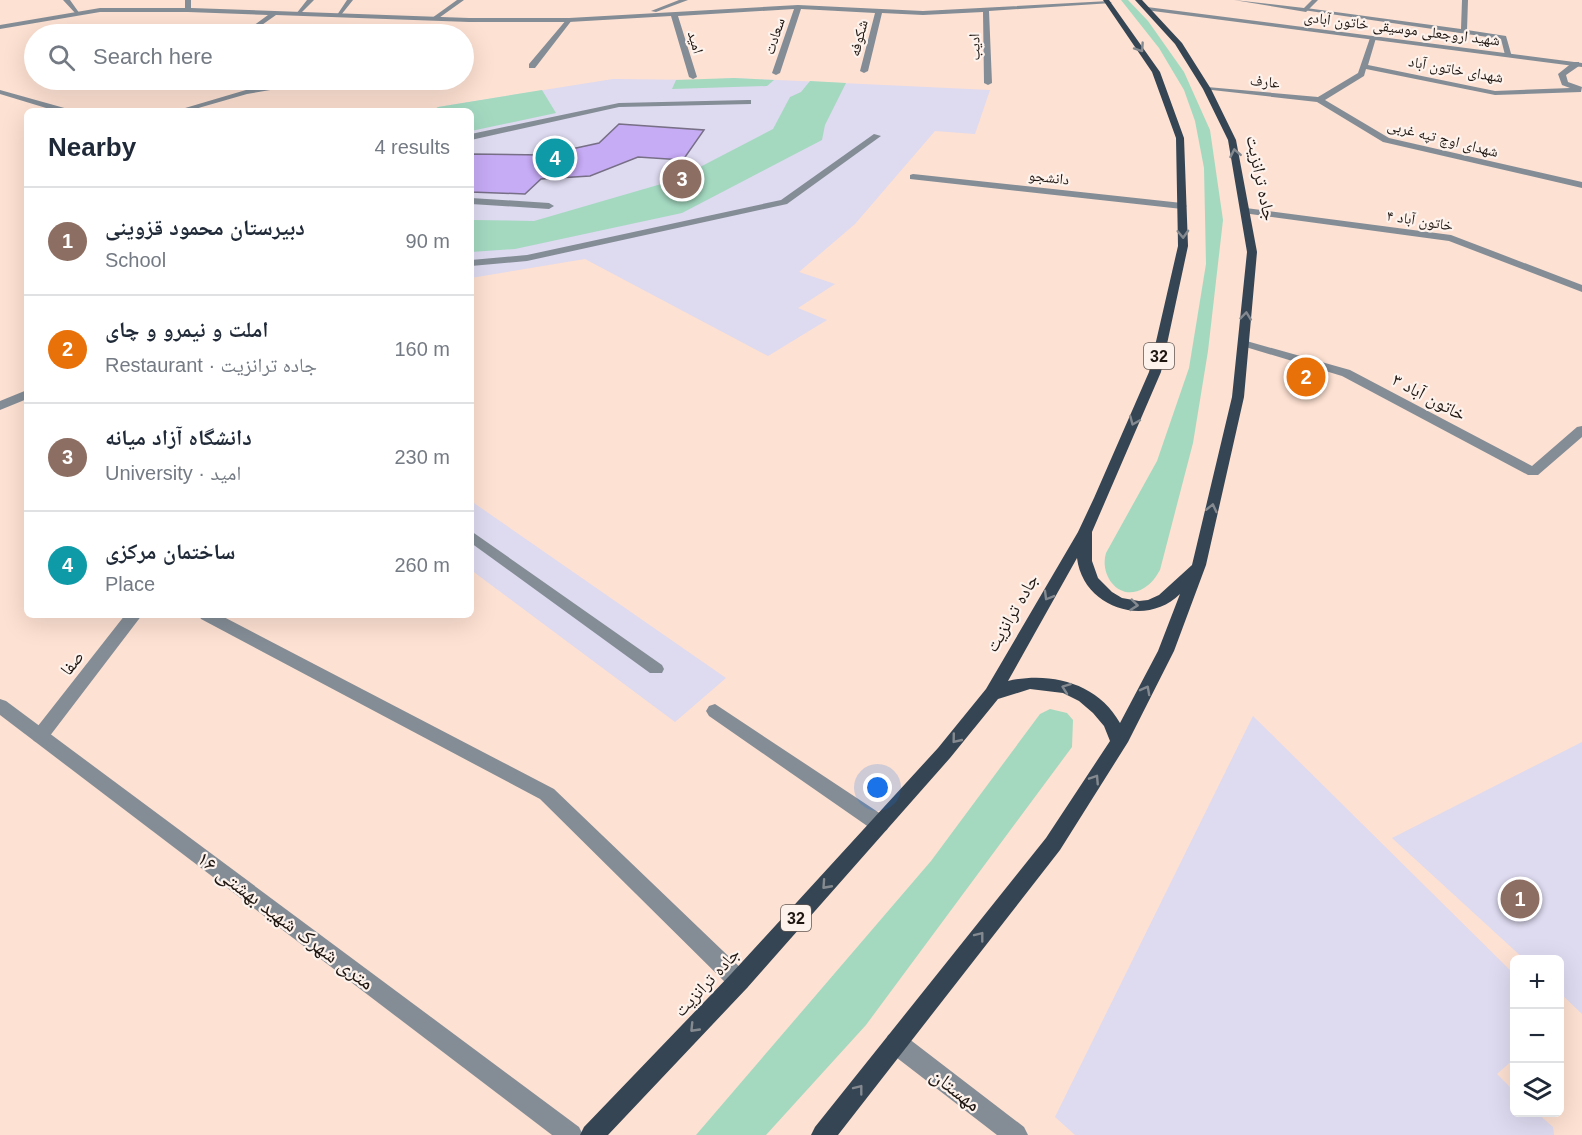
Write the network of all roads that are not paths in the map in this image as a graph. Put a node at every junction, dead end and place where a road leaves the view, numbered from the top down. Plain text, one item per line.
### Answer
1 (66, 0) edge
2 (188, 0) edge
3 (311, 0) edge
4 (350, 0) edge
5 (462, 0) edge
6 (685, 0) edge
7 (847, 0) edge
8 (1139, 0) edge
9 (1237, 0) edge
10 (1315, 0) edge
11 (1465, 0) edge
12 (1108, 2) edge
13 (798, 7) junction
14 (828, 8) junction
15 (1146, 9) junction
16 (188, 10) junction
17 (879, 10) junction
18 (986, 10) junction
19 (1305, 10) junction
20 (276, 12) junction
21 (78, 13) junction
22 (298, 13) junction
23 (339, 14) junction
24 (674, 15) junction
25 (634, 18) junction
26 (434, 19) junction
27 (570, 20) junction
28 (259, 24) edge
29 (0, 27) edge
30 (1464, 32) junction
31 (1373, 38) junction
32 (1509, 55) junction
33 (1579, 64) edge
34 (532, 66) dead end
35 (1363, 66) junction
36 (864, 71) dead end
37 (776, 73) dead end
38 (693, 77) dead end
39 (988, 83) dead end
40 (1207, 89) junction
41 (261, 90) edge
42 (1582, 90) edge
43 (0, 92) edge
44 (1319, 100) junction
45 (748, 102) dead end
46 (55, 108) edge
47 (190, 108) edge
48 (474, 136) edge
49 (877, 136) dead end
50 (913, 177) dead end
51 (1582, 185) edge
52 (474, 201) edge
53 (549, 206) dead end
54 (1182, 206) junction
55 (1246, 211) junction
56 (474, 263) edge
57 (1582, 289) edge
58 (1243, 343) junction
59 (24, 395) edge
60 (0, 406) edge
61 (1582, 430) edge
62 (1085, 532) junction
63 (474, 538) edge
64 (1198, 565) junction
65 (132, 618) edge
66 (213, 618) edge
67 (656, 669) dead end
68 (992, 694) junction
69 (0, 706) edge
70 (715, 711) dead end
71 (40, 736) junction
72 (1119, 742) junction
73 (880, 824) junction
74 (739, 981) junction
75 (896, 1043) junction
76 (571, 1135) edge
77 (592, 1135) edge
78 (823, 1135) edge
79 (1016, 1135) edge

1 - 21 street
2 - 16 street
3 - 22 street
4 - 23 street
5 - 26 street
6 - 25 street
7 - 14 street
8 - 15 main road, جاده ترانزیت
9 - 19 street
10 - 19 street
11 - 30 street
12 - 18 street
12 -> 54 main road, جاده ترانزیت / 32
13 - 14 street
13 - 24 street
13 - 37 street, سعادت
14 - 17 street
15 - 31 street, شهید اروجعلی موسیقی خاتون آبادی
15 - 40 main road, جاده ترانزیت
16 - 20 street
16 - 21 street
17 - 18 street
17 - 36 street, شکوفه
18 - 39 street, ادیب
19 - 30 street
20 - 22 street
20 - 28 street
21 - 29 street
22 - 23 street
23 - 26 street
24 - 25 street
24 - 38 street, امید
25 - 27 street
26 - 27 street
27 - 34 street
30 - 32 street
31 - 32 street, شهید اروجعلی موسیقی خاتون آبادی
31 - 35 street
32 - 33 street, شهید اروجعلی موسیقی خاتون آبادی
33 - 42 street
35 - 42 street, شهدای خاتون آباد
35 - 44 street
40 - 44 street, عارف
55 -> 40 main road, جاده ترانزیت
41 - 47 street
43 - 46 street
44 - 51 street, شهدای اوچ تپه غربی
45 - 48 street
49 - 56 street
50 - 54 street, دانشجو
52 - 53 street
54 -> 62 main road, جاده ترانزیت / 32
55 - 57 street, خاتون آباد ۴
58 -> 55 main road, جاده ترانزیت
58 - 61 street, خاتون آباد ۳
64 -> 58 main road, جاده ترانزیت
59 - 60 street
62 -> 64 main road
62 -> 68 main road, جاده ترانزیت / 32
63 - 67 street
72 -> 64 main road, جاده ترانزیت
65 - 71 street, صفا
66 - 74 street
72 -> 68 main road
68 -> 73 main road, جاده ترانزیت / 32
69 - 71 street, ۱۶ متری شهرک شهيد بهشتی
70 - 73 street
71 - 76 street, ۱۶ متری شهرک شهيد بهشتی
75 -> 72 main road, جاده ترانزیت
73 -> 74 main road, جاده ترانزیت / 32
74 -> 77 main road, جاده ترانزیت / 32
78 -> 75 main road, جاده ترانزیت
75 - 79 street, مهستان

